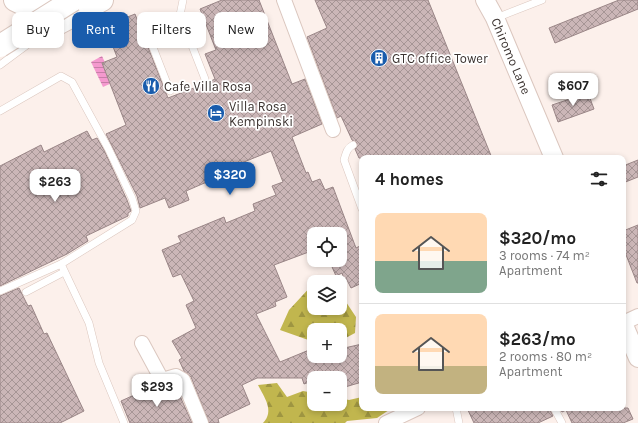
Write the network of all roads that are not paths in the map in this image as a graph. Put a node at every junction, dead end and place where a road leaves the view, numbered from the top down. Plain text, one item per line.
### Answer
1 (15, 0) edge
2 (62, 0) edge
3 (73, 0) edge
4 (102, 0) edge
5 (184, 0) edge
6 (284, 0) edge
7 (485, 0) edge
8 (542, 0) edge
9 (181, 12) edge
10 (495, 18) junction
11 (64, 20) edge
12 (12, 40) edge
13 (0, 44) edge
14 (23, 48) edge
15 (153, 48) edge
16 (193, 48) edge
17 (0, 65) edge
18 (205, 79) dead end
19 (170, 91) dead end
20 (0, 111) edge
21 (333, 130) dead end
22 (353, 145) dead end
23 (553, 155) edge
24 (359, 201) edge
25 (61, 264) junction
26 (64, 272) junction
27 (0, 291) edge
28 (26, 292) dead end
29 (638, 316) edge
30 (626, 322) edge
31 (626, 330) edge
32 (142, 343) dead end
33 (638, 358) edge
34 (412, 411) edge
35 (457, 411) edge
36 (556, 411) edge
37 (124, 423) edge
38 (201, 423) edge
39 (386, 423) edge
40 (459, 423) edge
41 (562, 423) edge

1 - 2 highway
3 - 13 highway, bridge
4 - 11 highway
5 - 9 lane
6 - 21 street
7 - 10 street, Chiromo Lane
8 - 10 lane
10 - 23 street, Chiromo Lane
12 - 13 highway
14 - 17 lane
15 - 19 lane
16 - 18 lane
20 - 25 lane
22 - 24 lane
25 - 26 lane
25 - 27 lane
26 - 28 lane
26 - 37 lane
29 - 30 street
31 - 33 street
32 - 38 street
34 - 39 street
35 - 40 lane
36 - 41 lane

